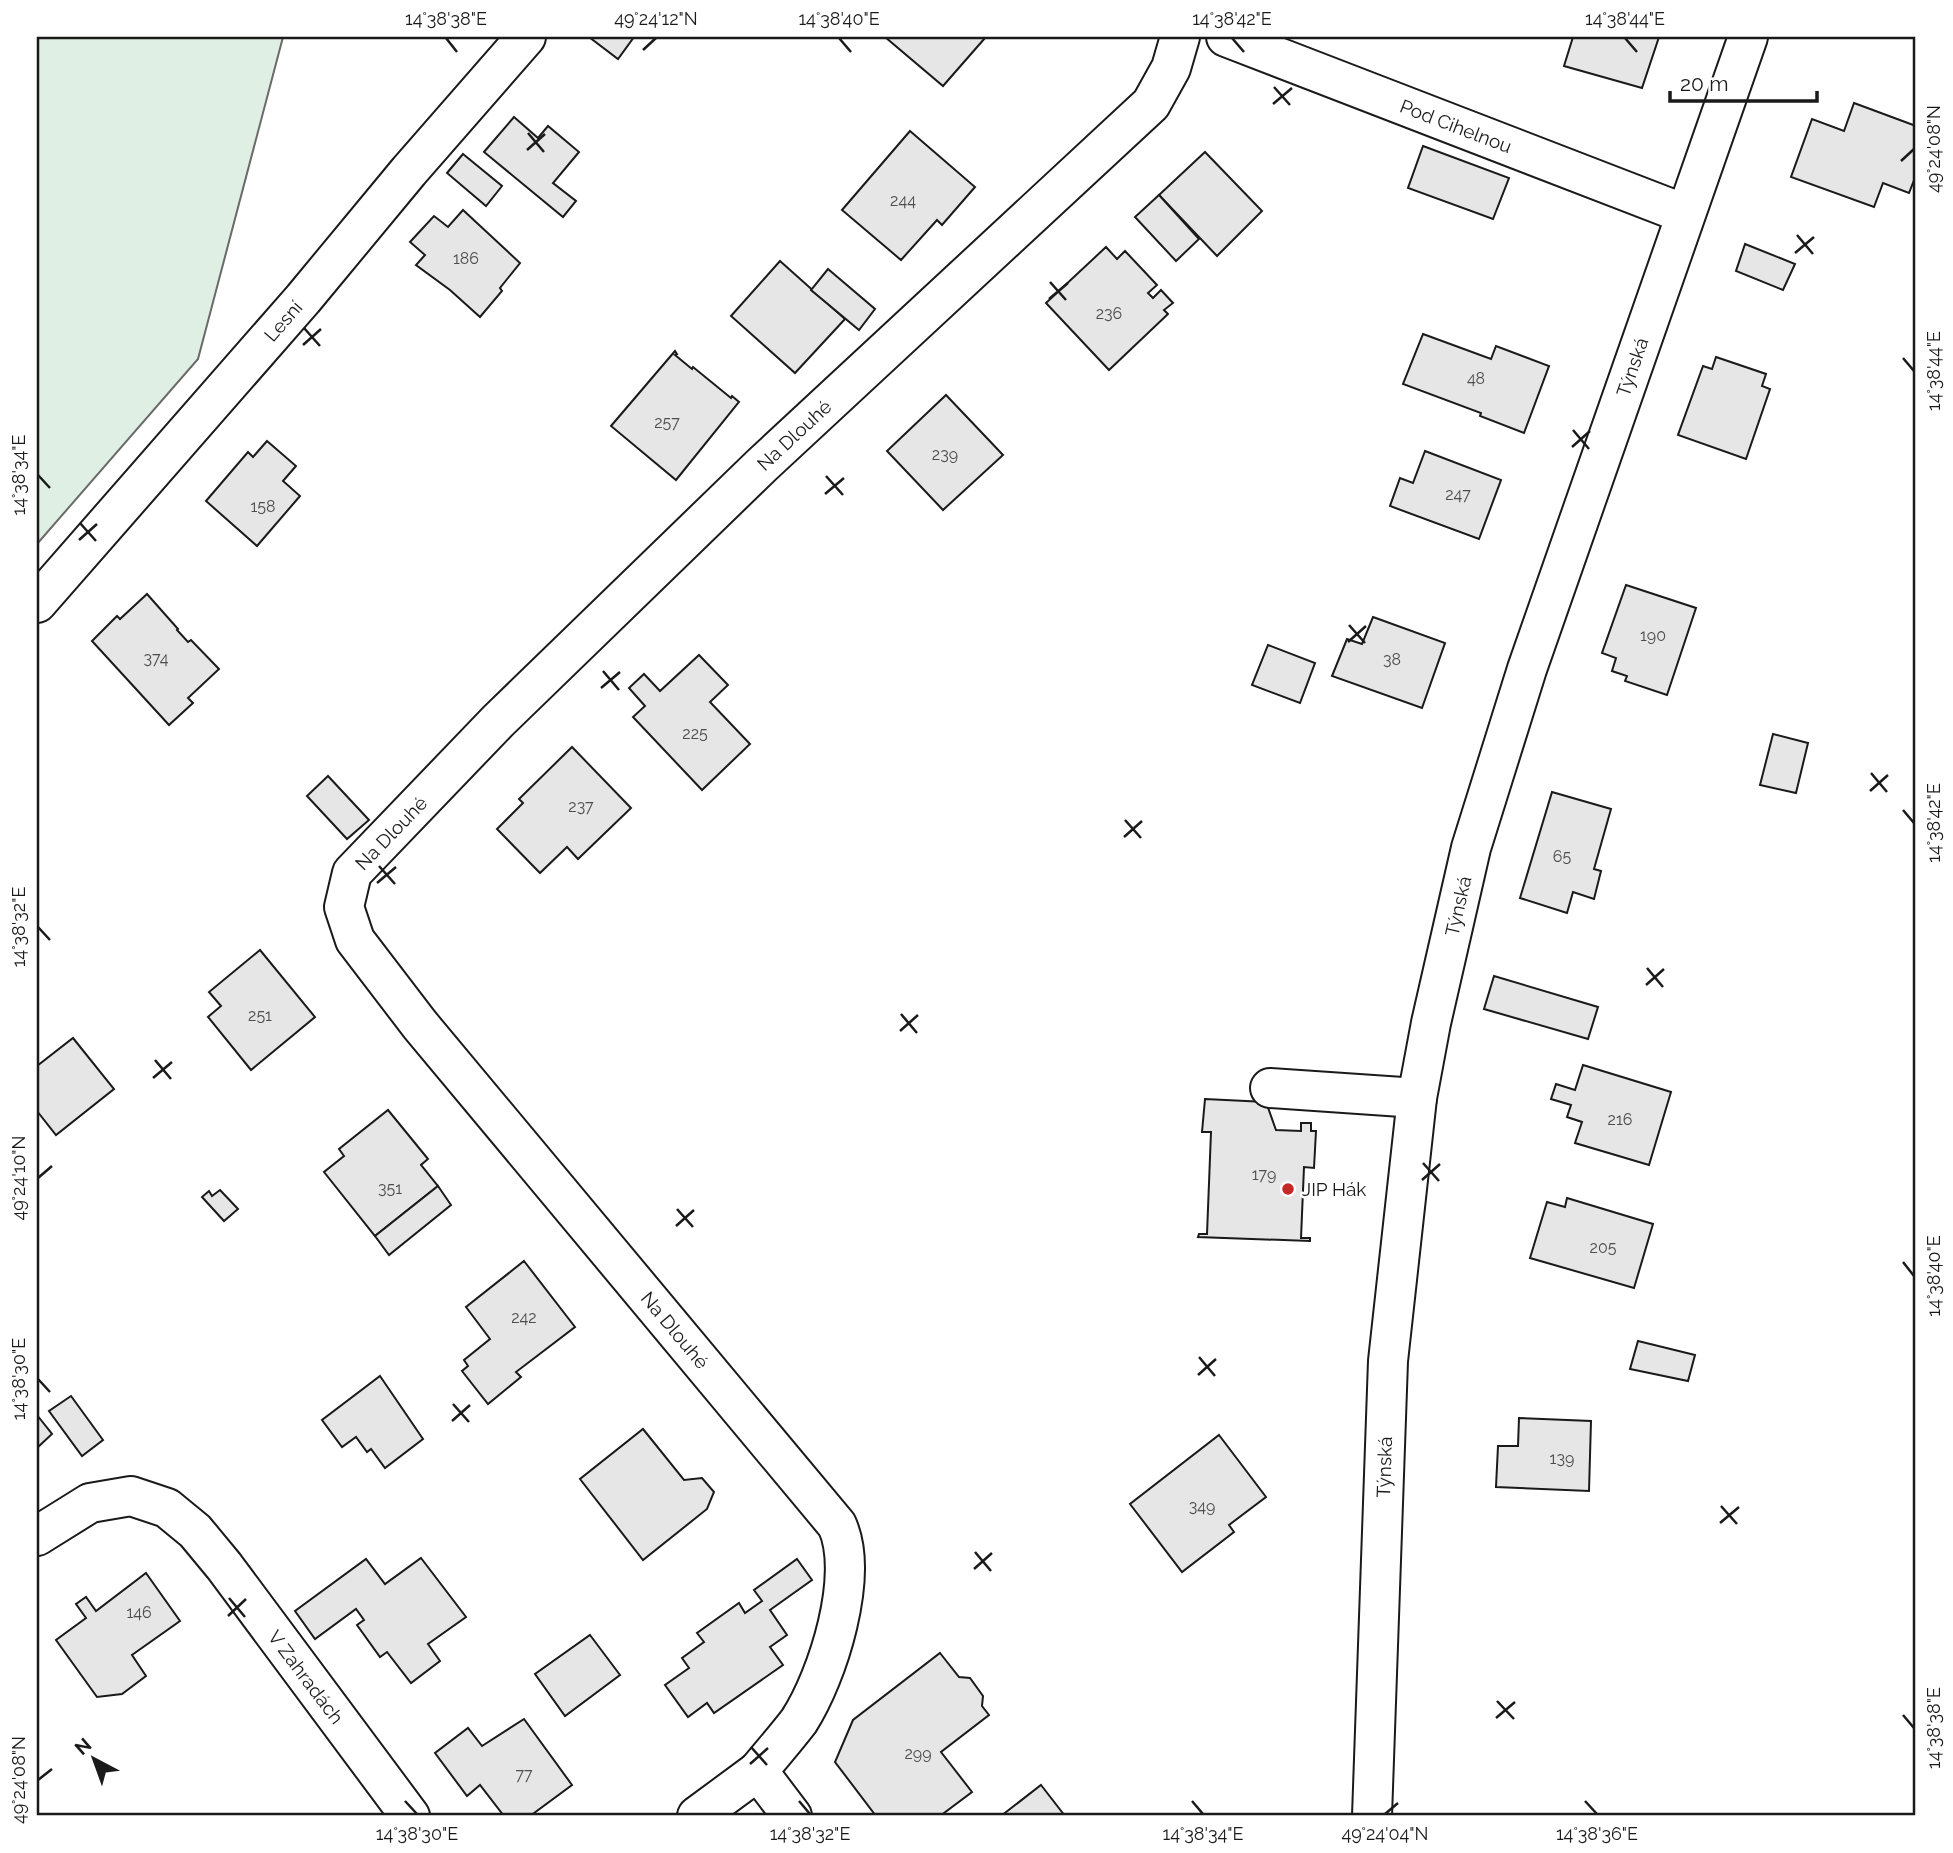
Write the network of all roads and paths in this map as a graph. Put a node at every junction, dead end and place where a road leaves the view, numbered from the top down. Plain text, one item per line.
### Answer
1 (526, 37) edge
2 (1181, 37) edge
3 (1226, 37) edge
4 (1748, 37) edge
5 (1685, 214) junction
6 (37, 603) edge
7 (1270, 1088) dead end
8 (1417, 1098) junction
9 (37, 1536) edge
10 (758, 1771) junction
11 (410, 1816) edge
12 (697, 1816) edge
13 (792, 1816) edge
14 (1372, 1816) edge

1 - 6 street, Lesní
2 - 10 street, Na Dlouhé
3 - 5 street, Pod Cihelnou
4 - 5 street, Týnská
5 - 8 street, Týnská
7 - 8 street
8 - 14 street, Týnská
9 - 11 street, V Zahradách
10 - 12 street, Na Dlouhé
10 - 13 street

